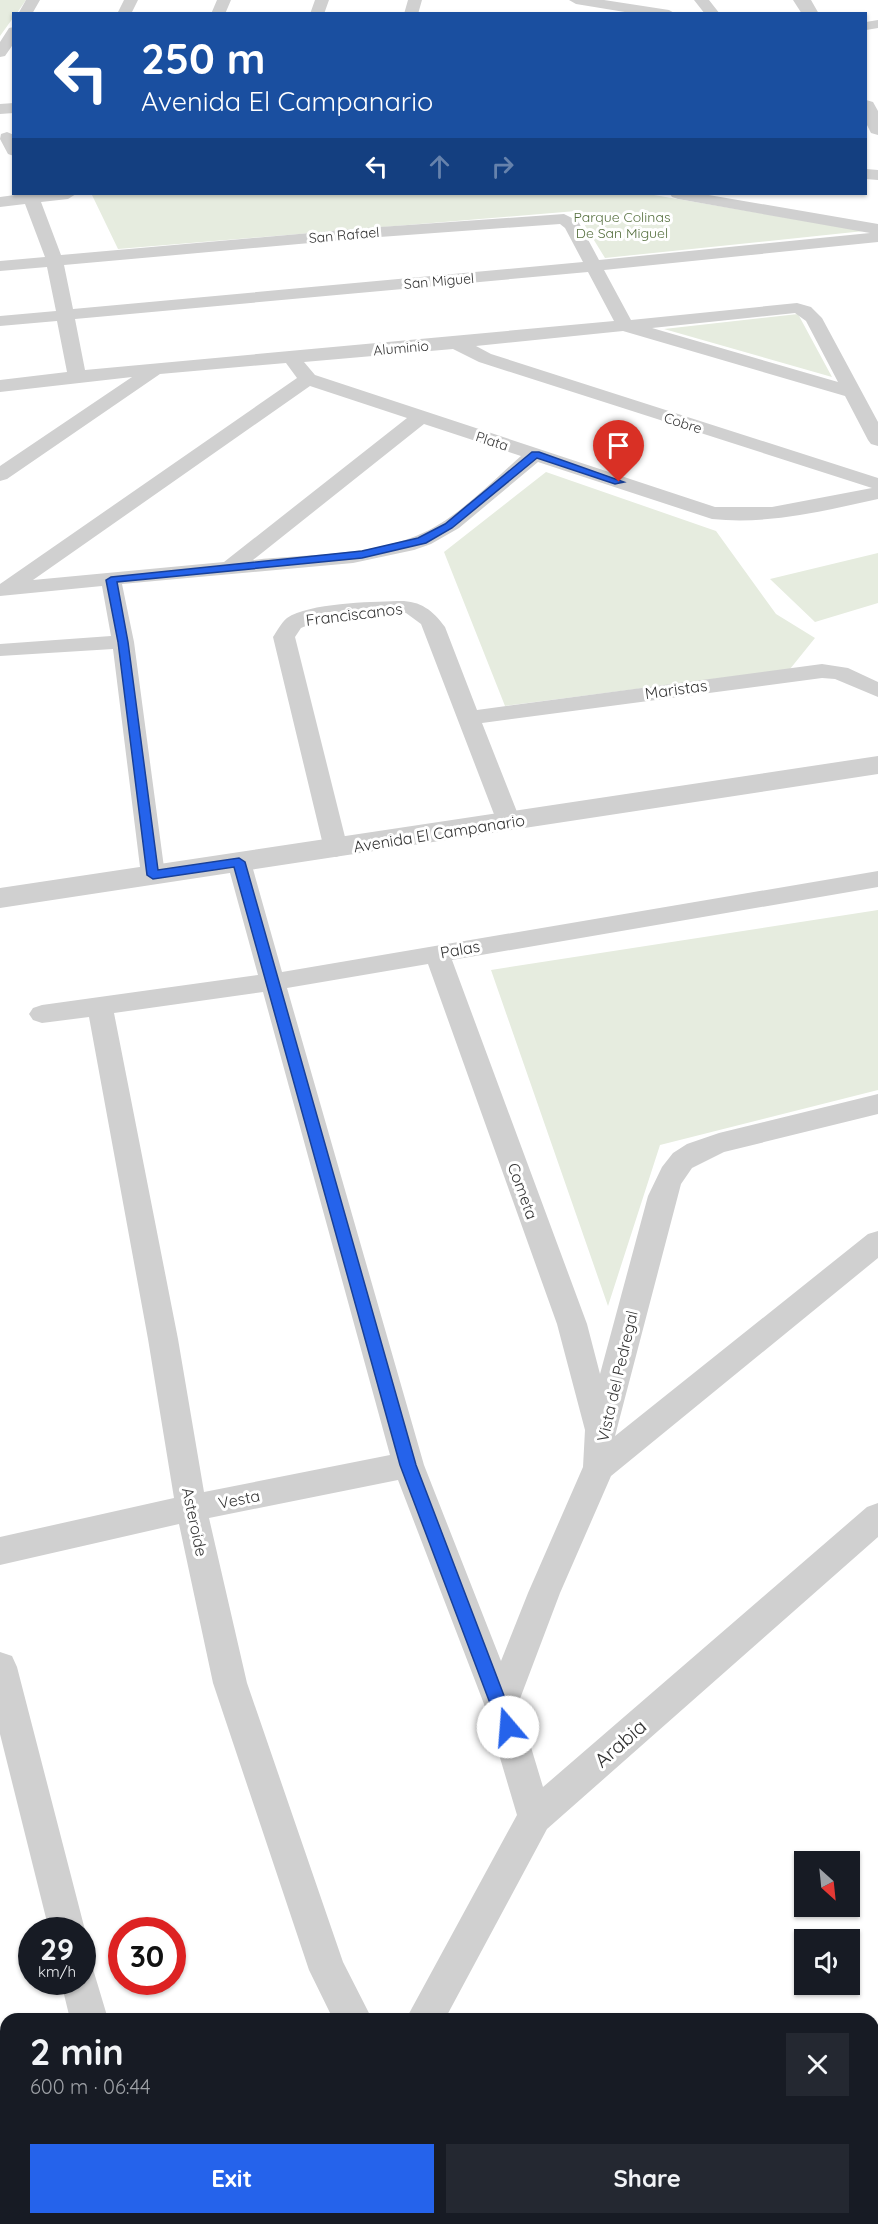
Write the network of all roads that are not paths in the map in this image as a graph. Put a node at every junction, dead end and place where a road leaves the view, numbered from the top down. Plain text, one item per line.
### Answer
1 (576, 0) edge
2 (700, 0) edge
3 (656, 12) edge
4 (711, 12) edge
5 (12, 34) edge
6 (0, 53) edge
7 (867, 108) edge
8 (12, 114) edge
9 (878, 128) edge
10 (6, 132) edge
11 (0, 154) edge
12 (50, 195) edge
13 (684, 195) edge
14 (31, 196) edge
15 (0, 202) edge
16 (878, 230) edge
17 (878, 237) edge
18 (55, 262) junction
19 (0, 266) edge
20 (594, 266) junction
21 (66, 315) junction
22 (0, 321) edge
23 (626, 326) junction
24 (456, 343) junction
25 (291, 357) junction
26 (155, 369) junction
27 (77, 376) junction
28 (308, 379) junction
29 (0, 386) edge
30 (853, 392) junction
31 (419, 417) junction
32 (878, 440) edge
33 (535, 454) junction
34 (0, 475) edge
35 (878, 484) edge
36 (878, 493) edge
37 (230, 568) junction
38 (111, 580) junction
39 (3, 589) edge
40 (123, 642) junction
41 (0, 650) edge
42 (878, 690) edge
43 (470, 718) junction
44 (878, 765) edge
45 (509, 822) junction
46 (336, 849) junction
47 (239, 862) junction
48 (153, 875) junction
49 (878, 879) edge
50 (0, 898) edge
51 (437, 953) junction
52 (273, 982) junction
53 (100, 1007) junction
54 (42, 1014) dead end
55 (878, 1104) edge
56 (878, 1242) edge
57 (600, 1431) junction
58 (408, 1465) junction
59 (599, 1467) junction
60 (191, 1508) junction
61 (878, 1517) edge
62 (0, 1551) edge
63 (0, 1667) edge
64 (501, 1704) junction
65 (535, 1817) junction
66 (64, 1917) edge
67 (83, 1995) edge
68 (88, 2013) edge
69 (350, 2013) edge
70 (428, 2013) edge

1 - 3 street
2 - 4 street
5 - 6 street
7 - 9 street
8 - 10 street
10 - 11 street
12 - 14 street
13 - 16 street
14 - 15 street
14 - 18 street
17 - 20 street, San Miguel
18 - 19 street, San Rafael
18 - 20 street, San Rafael
18 - 21 street
20 - 21 street, San Miguel
20 - 23 street, San Rafael
21 - 22 street, San Miguel
21 - 27 street
23 - 24 street, Aluminio
23 - 30 street
23 - 30 street, Aluminio
24 - 25 street, Aluminio
24 - 35 street, Cobre
25 - 26 street, Aluminio
25 - 28 street
26 - 27 street, Aluminio
26 - 34 street
27 - 29 street, Aluminio
28 - 31 street, Plata
28 - 39 street
30 - 32 street
31 - 33 street, Plata
31 - 37 street
33 - 36 street, Plata
33 - 37 street
37 - 38 street
38 - 39 street
38 - 40 street
40 - 41 street
40 - 48 street
42 - 43 street, Maristas
43 - 45 street, Franciscanos
43 - 46 street, Franciscanos
44 - 45 street, Avenida El Campanario
45 - 46 street, Avenida El Campanario
46 - 47 street, Avenida El Campanario
47 - 48 street, Avenida El Campanario
47 - 52 street
48 - 50 street, Avenida El Campanario
49 - 51 street, Palas
51 - 52 street, Palas
51 - 57 street, Cometa
52 - 53 street, Palas
52 - 58 street
53 - 54 street, Palas
53 - 60 street, Asteroide
55 - 57 street, Vista del Pedregal
56 - 59 street
57 - 59 street, Vista del Pedregal
58 - 60 street, Vesta
58 - 64 street
59 - 64 street, Vista del Pedregal
60 - 62 street, Vesta
60 - 69 street, Asteroide
61 - 65 street, Arabia
63 - 66 street
64 - 65 street
65 - 70 street, Arabia
67 - 68 street

